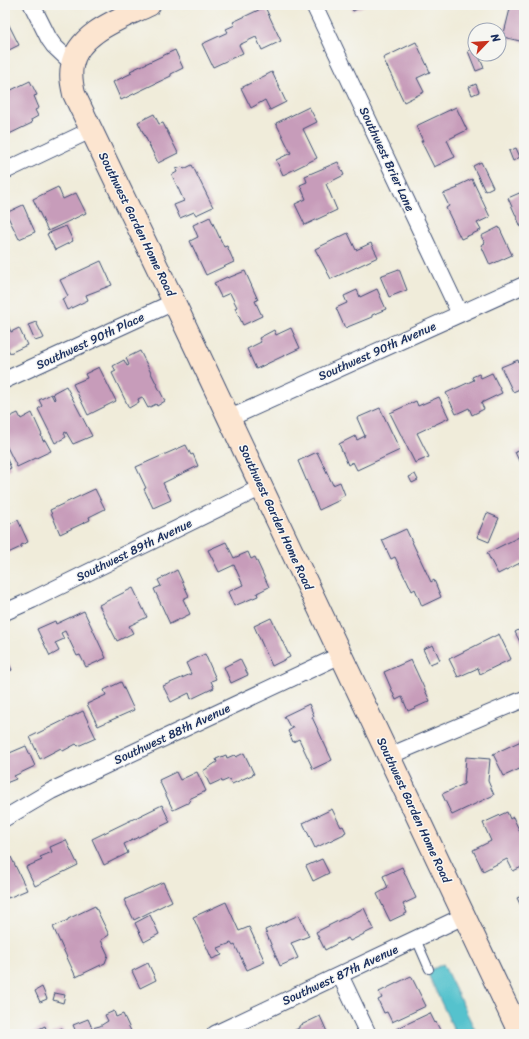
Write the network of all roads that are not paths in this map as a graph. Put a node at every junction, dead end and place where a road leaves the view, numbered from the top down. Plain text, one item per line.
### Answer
1 (32, 5) edge
2 (149, 5) edge
3 (314, 5) edge
4 (72, 62) junction
5 (91, 130) junction
6 (5, 171) edge
7 (524, 284) edge
8 (174, 302) junction
9 (460, 314) junction
10 (5, 380) edge
11 (230, 418) junction
12 (262, 487) junction
13 (5, 612) edge
14 (341, 655) junction
15 (524, 699) edge
16 (389, 756) junction
17 (5, 818) edge
18 (464, 916) junction
19 (416, 939) junction
20 (429, 969) dead end
21 (340, 975) junction
22 (215, 1034) edge
23 (368, 1034) edge
24 (520, 1034) edge

1 - 4 street
2 - 4 main road
3 - 9 street, Southwest Brier Lane
4 - 5 main road, Southwest Garden Home Road
5 - 6 street
5 - 8 main road, Southwest Garden Home Road
7 - 9 street, Southwest 90th Avenue
8 - 10 street, Southwest 90th Place
8 - 11 main road, Southwest Garden Home Road
9 - 11 street, Southwest 90th Avenue
11 - 12 main road, Southwest Garden Home Road
12 - 13 street, Southwest 89th Avenue
12 - 14 main road, Southwest Garden Home Road
14 - 16 main road, Southwest Garden Home Road
14 - 17 street, Southwest 88th Avenue
15 - 16 street
16 - 18 main road, Southwest Garden Home Road
18 - 19 street, Southwest 87th Avenue
18 - 24 main road, Southwest Garden Home Road
19 - 20 lane
19 - 21 street, Southwest 87th Avenue
21 - 22 street, Southwest 87th Avenue
21 - 23 street

